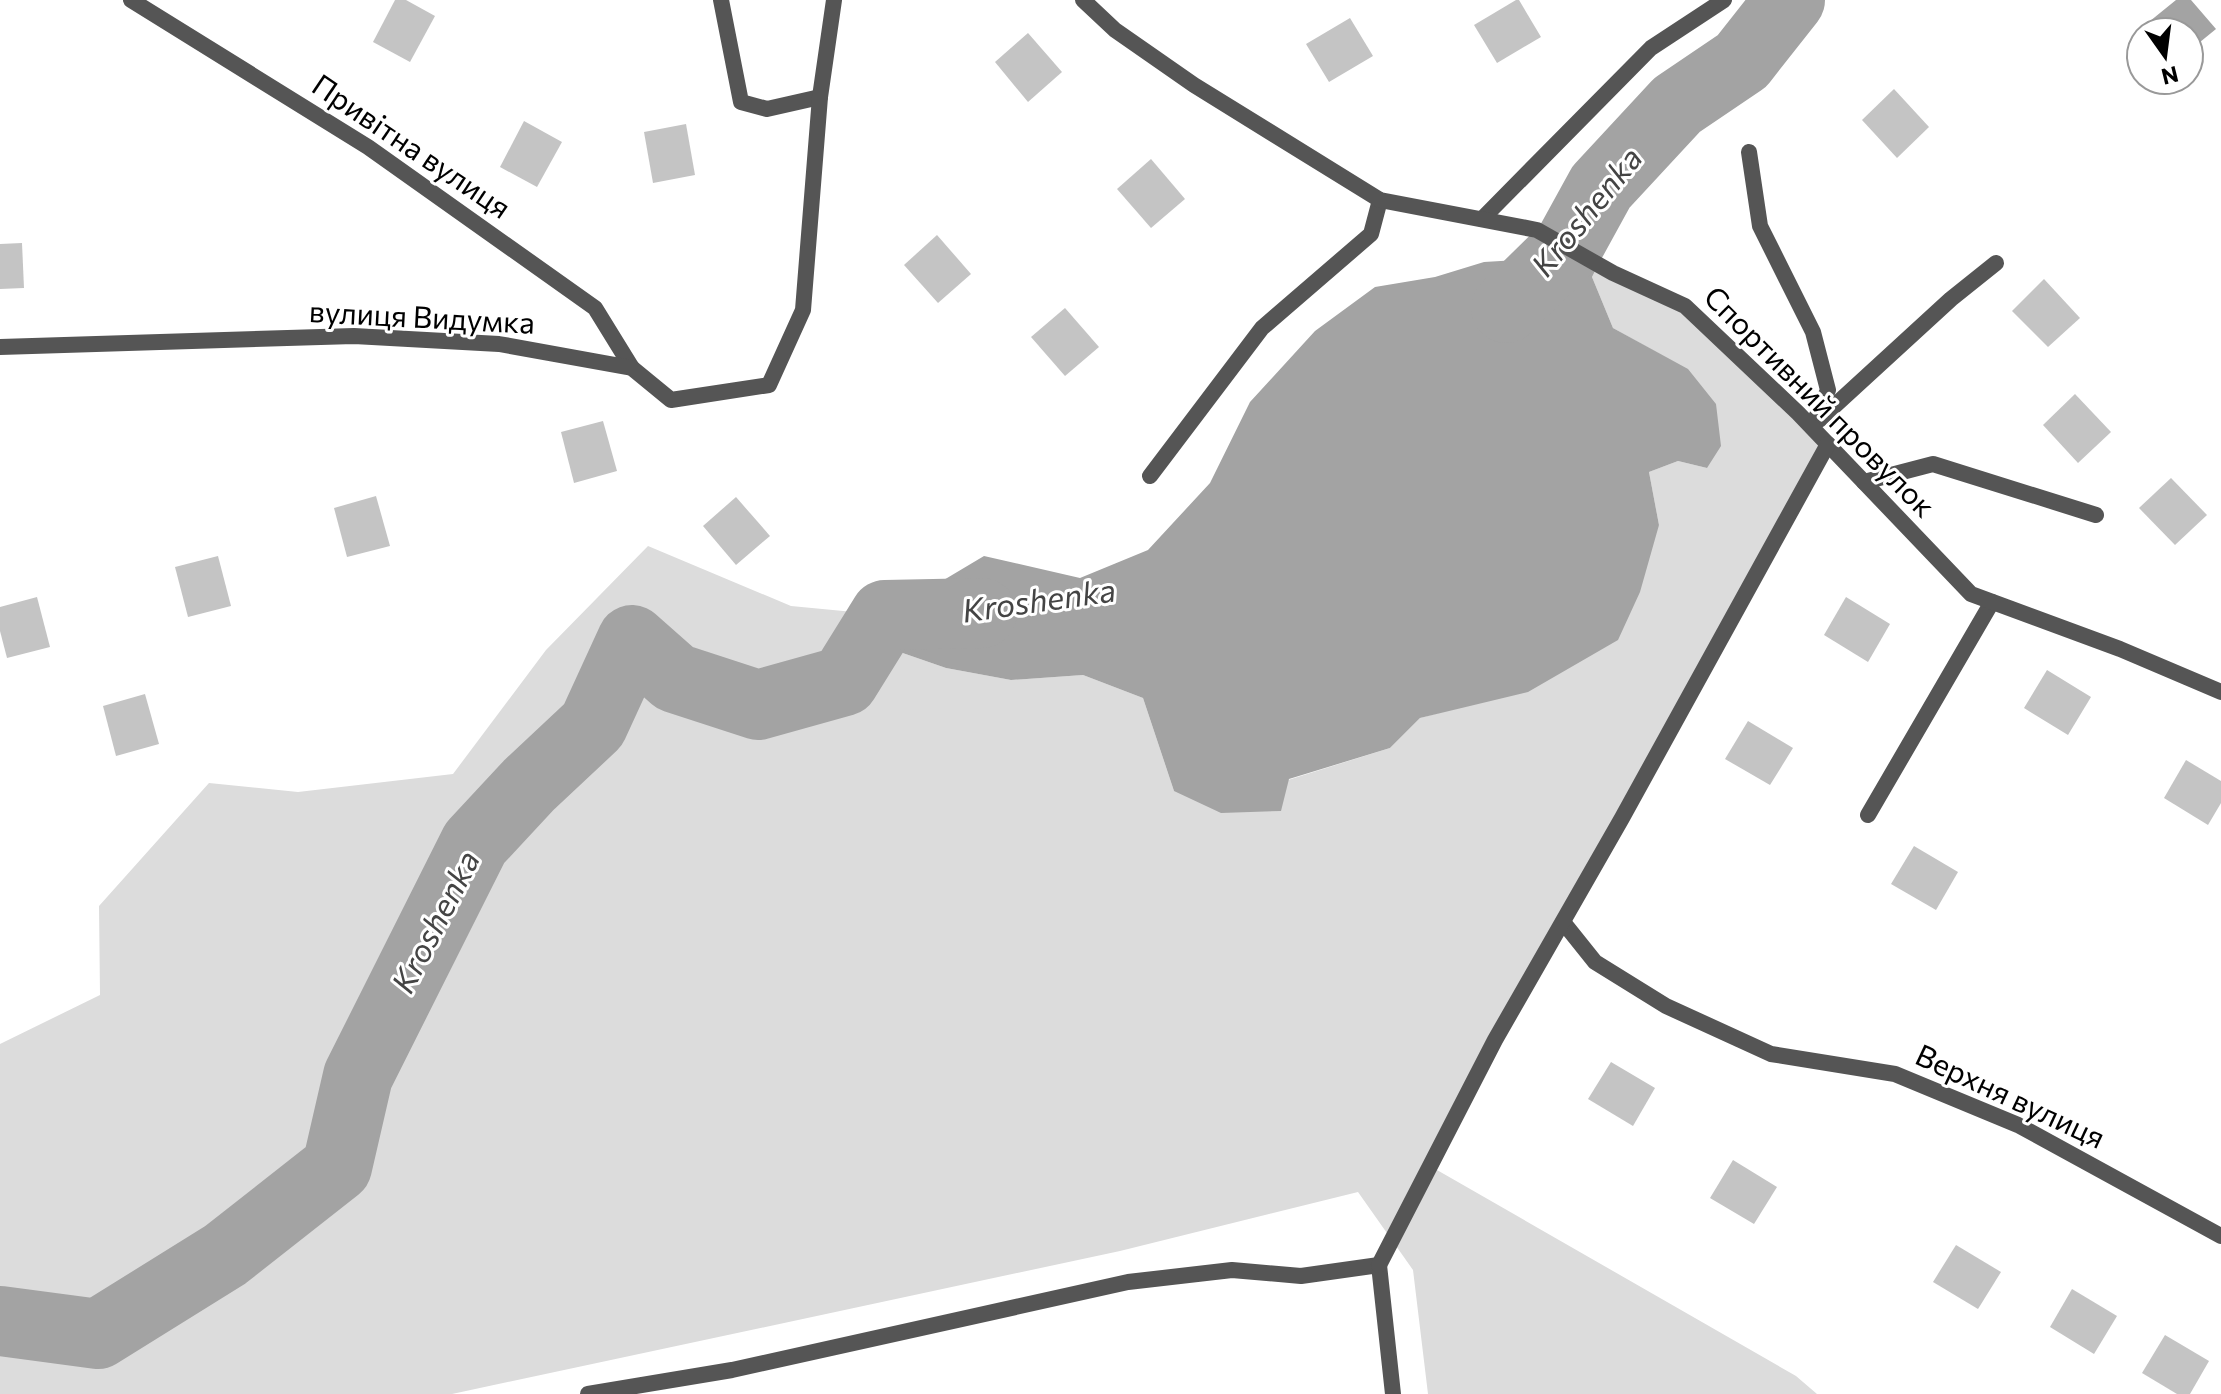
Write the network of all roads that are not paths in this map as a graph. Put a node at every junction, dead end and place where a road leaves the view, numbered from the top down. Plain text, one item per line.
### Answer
1 (131, 0) edge
2 (721, 0) edge
3 (834, 0) edge
4 (1083, 0) edge
5 (1724, 0) edge
6 (820, 97) junction
7 (1749, 152) dead end
8 (1380, 200) junction
9 (1482, 219) junction
10 (1996, 263) dead end
11 (0, 347) edge
12 (632, 368) junction
13 (1812, 427) junction
14 (1828, 444) junction
15 (1150, 476) dead end
16 (1864, 482) junction
17 (2096, 515) dead end
18 (1992, 602) junction
19 (2221, 692) edge
20 (1868, 815) dead end
21 (1563, 922) junction
22 (2221, 1236) edge
23 (1379, 1265) junction
24 (588, 1394) edge
25 (1393, 1394) edge

1 - 12 street, Привітна вулиця
2 - 6 street
3 - 6 street, вулиця Видумка
4 - 8 street, Спортивний провулок
5 - 9 street
6 - 12 street, вулиця Видумка
7 - 13 street
8 - 9 street, Спортивний провулок
8 - 15 street
9 - 13 street, Спортивний провулок
10 - 13 street
11 - 12 street, вулиця Видумка
13 - 14 street, Спортивний провулок
14 - 16 street, Спортивний провулок
14 - 21 street
16 - 17 street
16 - 18 street, Спортивний провулок
18 - 19 street, Спортивний провулок
18 - 20 street
21 - 22 street, Верхня вулиця
21 - 23 street
23 - 24 street
23 - 25 street

